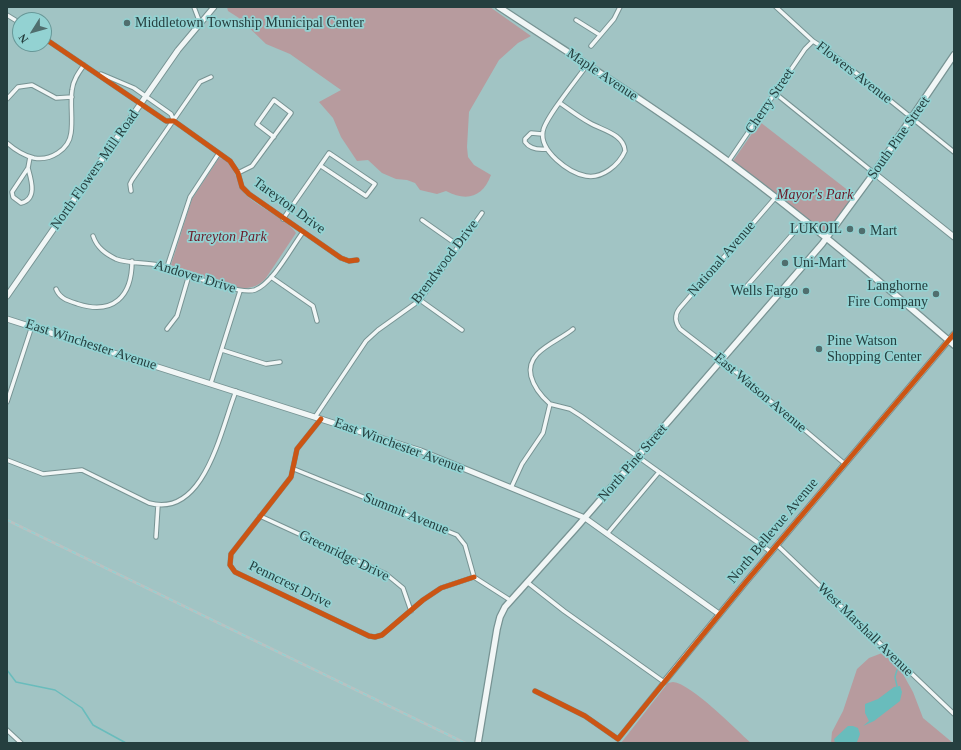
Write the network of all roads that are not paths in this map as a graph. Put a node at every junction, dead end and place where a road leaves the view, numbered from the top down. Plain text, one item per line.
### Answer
1 (194, 7) edge
2 (214, 7) edge
3 (499, 7) edge
4 (620, 7) edge
5 (776, 7) edge
6 (576, 20) dead end
7 (200, 23) junction
8 (600, 35) junction
9 (813, 41) junction
10 (52, 43) edge
11 (591, 46) dead end
12 (954, 55) edge
13 (84, 65) junction
14 (587, 65) junction
15 (97, 73) junction
16 (211, 77) dead end
17 (776, 94) junction
18 (146, 96) junction
19 (72, 97) junction
20 (7, 99) edge
21 (141, 104) junction
22 (560, 104) junction
23 (912, 119) junction
24 (174, 121) junction
25 (542, 134) junction
26 (274, 137) junction
27 (7, 143) edge
28 (546, 149) junction
29 (954, 152) edge
30 (219, 153) junction
31 (30, 157) junction
32 (728, 162) junction
33 (321, 166) junction
34 (28, 168) junction
35 (238, 173) junction
36 (874, 173) junction
37 (131, 191) dead end
38 (775, 198) junction
39 (482, 213) dead end
40 (283, 218) junction
41 (422, 220) dead end
42 (804, 220) junction
43 (302, 232) junction
44 (94, 236) dead end
45 (954, 237) edge
46 (827, 238) junction
47 (459, 246) junction
48 (357, 260) dead end
49 (132, 261) junction
50 (167, 267) junction
51 (190, 275) junction
52 (271, 277) junction
53 (746, 287) dead end
54 (56, 289) dead end
55 (240, 291) junction
56 (7, 296) edge
57 (420, 300) junction
58 (7, 319) edge
59 (317, 321) dead end
60 (676, 322) joint
61 (32, 326) junction
62 (573, 328) dead end
63 (167, 329) dead end
64 (462, 330) dead end
65 (954, 334) edge
66 (949, 340) junction
67 (954, 345) edge
68 (222, 350) junction
69 (721, 360) junction
70 (280, 362) dead end
71 (211, 383) junction
72 (236, 391) junction
73 (7, 402) edge
74 (550, 404) junction
75 (315, 417) junction
76 (321, 419) junction
77 (638, 457) junction
78 (7, 460) edge
79 (845, 464) junction
80 (294, 469) junction
81 (659, 472) junction
82 (511, 488) junction
83 (158, 505) junction
84 (260, 516) junction
85 (585, 518) junction
86 (607, 534) junction
87 (156, 537) dead end
88 (777, 545) junction
89 (771, 552) junction
90 (474, 577) junction
91 (527, 582) junction
92 (510, 600) junction
93 (411, 611) junction
94 (719, 614) junction
95 (664, 682) junction
96 (535, 691) dead end
97 (954, 714) edge
98 (7, 730) edge
99 (21, 743) edge
100 (478, 743) edge

1 - 7 street
2 - 7 street, North Flowers Mill Road
3 - 14 main road, Maple Avenue
4 - 8 street
5 - 9 street, Flowers Avenue
6 - 8 street
7 - 18 street, North Flowers Mill Road
8 - 11 street
9 - 17 street, Cherry Street
9 - 23 street, Flowers Avenue
10 - 13 street
12 - 23 main road, South Pine Street
13 - 15 street
13 - 19 street
14 - 22 street
14 - 32 main road, Maple Avenue
15 - 18 street, Tareyton Drive
15 - 21 street, Tareyton Drive
16 - 24 street
17 - 32 street, Cherry Street
17 - 36 street
18 - 21 street, North Flowers Mill Road
18 - 24 street, Tareyton Drive
19 - 20 street
19 - 31 street
21 - 24 street, Tareyton Drive
21 - 56 street, North Flowers Mill Road
22 - 25 street
22 - 28 street
23 - 29 street, Flowers Avenue
23 - 36 main road, South Pine Street
24 - 30 street, Tareyton Drive
24 - 37 street
25 - 28 street
25 - 28 street
26 - 26 street
26 - 35 street
27 - 31 street
30 - 35 street, Tareyton Drive
30 - 50 street
31 - 34 street
32 - 38 main road, Maple Avenue
33 - 33 street
33 - 40 street
34 - 34 street
35 - 40 street, Tareyton Drive
36 - 45 street
36 - 46 main road, South Pine Street
38 - 42 main road, Maple Avenue
38 - 60 street, National Avenue
39 - 47 street, Brendwood Drive
40 - 43 street, Tareyton Drive
41 - 47 street
42 - 46 main road, Maple Avenue
42 - 53 street
43 - 48 street, Tareyton Drive
43 - 52 street, Andover Drive
44 - 49 street, Andover Drive
46 - 66 main road, Maple Avenue
46 - 69 main road, North Pine Street
47 - 57 street, Brendwood Drive
49 - 50 street, Andover Drive
49 - 54 street
50 - 51 street, Andover Drive
51 - 55 street, Andover Drive
51 - 63 street
52 - 55 street, Andover Drive
52 - 59 street
55 - 68 street
57 - 64 street
57 - 75 street, Brendwood Drive
58 - 61 street, East Winchester Avenue
60 - 69 street, East Watson Avenue
61 - 71 street, East Winchester Avenue
61 - 73 street
62 - 74 street
65 - 66 street, North Bellevue Avenue
66 - 67 main road, Maple Avenue
66 - 79 street, North Bellevue Avenue
68 - 70 street
68 - 71 street
69 - 77 main road, North Pine Street
69 - 79 street, East Watson Avenue
71 - 72 street, East Winchester Avenue
72 - 75 street, East Winchester Avenue
72 - 83 street
74 - 77 street
74 - 82 street
75 - 76 street, East Winchester Avenue
76 - 80 street, Penncrest Drive
76 - 82 street, East Winchester Avenue
77 - 81 street
77 - 85 main road, North Pine Street
78 - 83 street
79 - 88 street, North Bellevue Avenue
80 - 84 street, Penncrest Drive
80 - 90 street, Summit Avenue
81 - 86 street
81 - 89 street
82 - 85 street, East Winchester Avenue
83 - 87 street
84 - 93 street, Greenridge Drive
84 - 93 street, Penncrest Drive
85 - 86 street, East Winchester Avenue
85 - 91 main road, North Pine Street
86 - 94 street, East Winchester Avenue
88 - 89 street, North Bellevue Avenue
88 - 97 street, West Marshall Avenue
89 - 94 street, North Bellevue Avenue
90 - 92 street
90 - 93 street, Penncrest Drive
91 - 92 main road, North Pine Street
91 - 95 street
92 - 100 main road, North Pine Street
94 - 95 street, North Bellevue Avenue
95 - 96 street, North Bellevue Avenue
98 - 99 street

